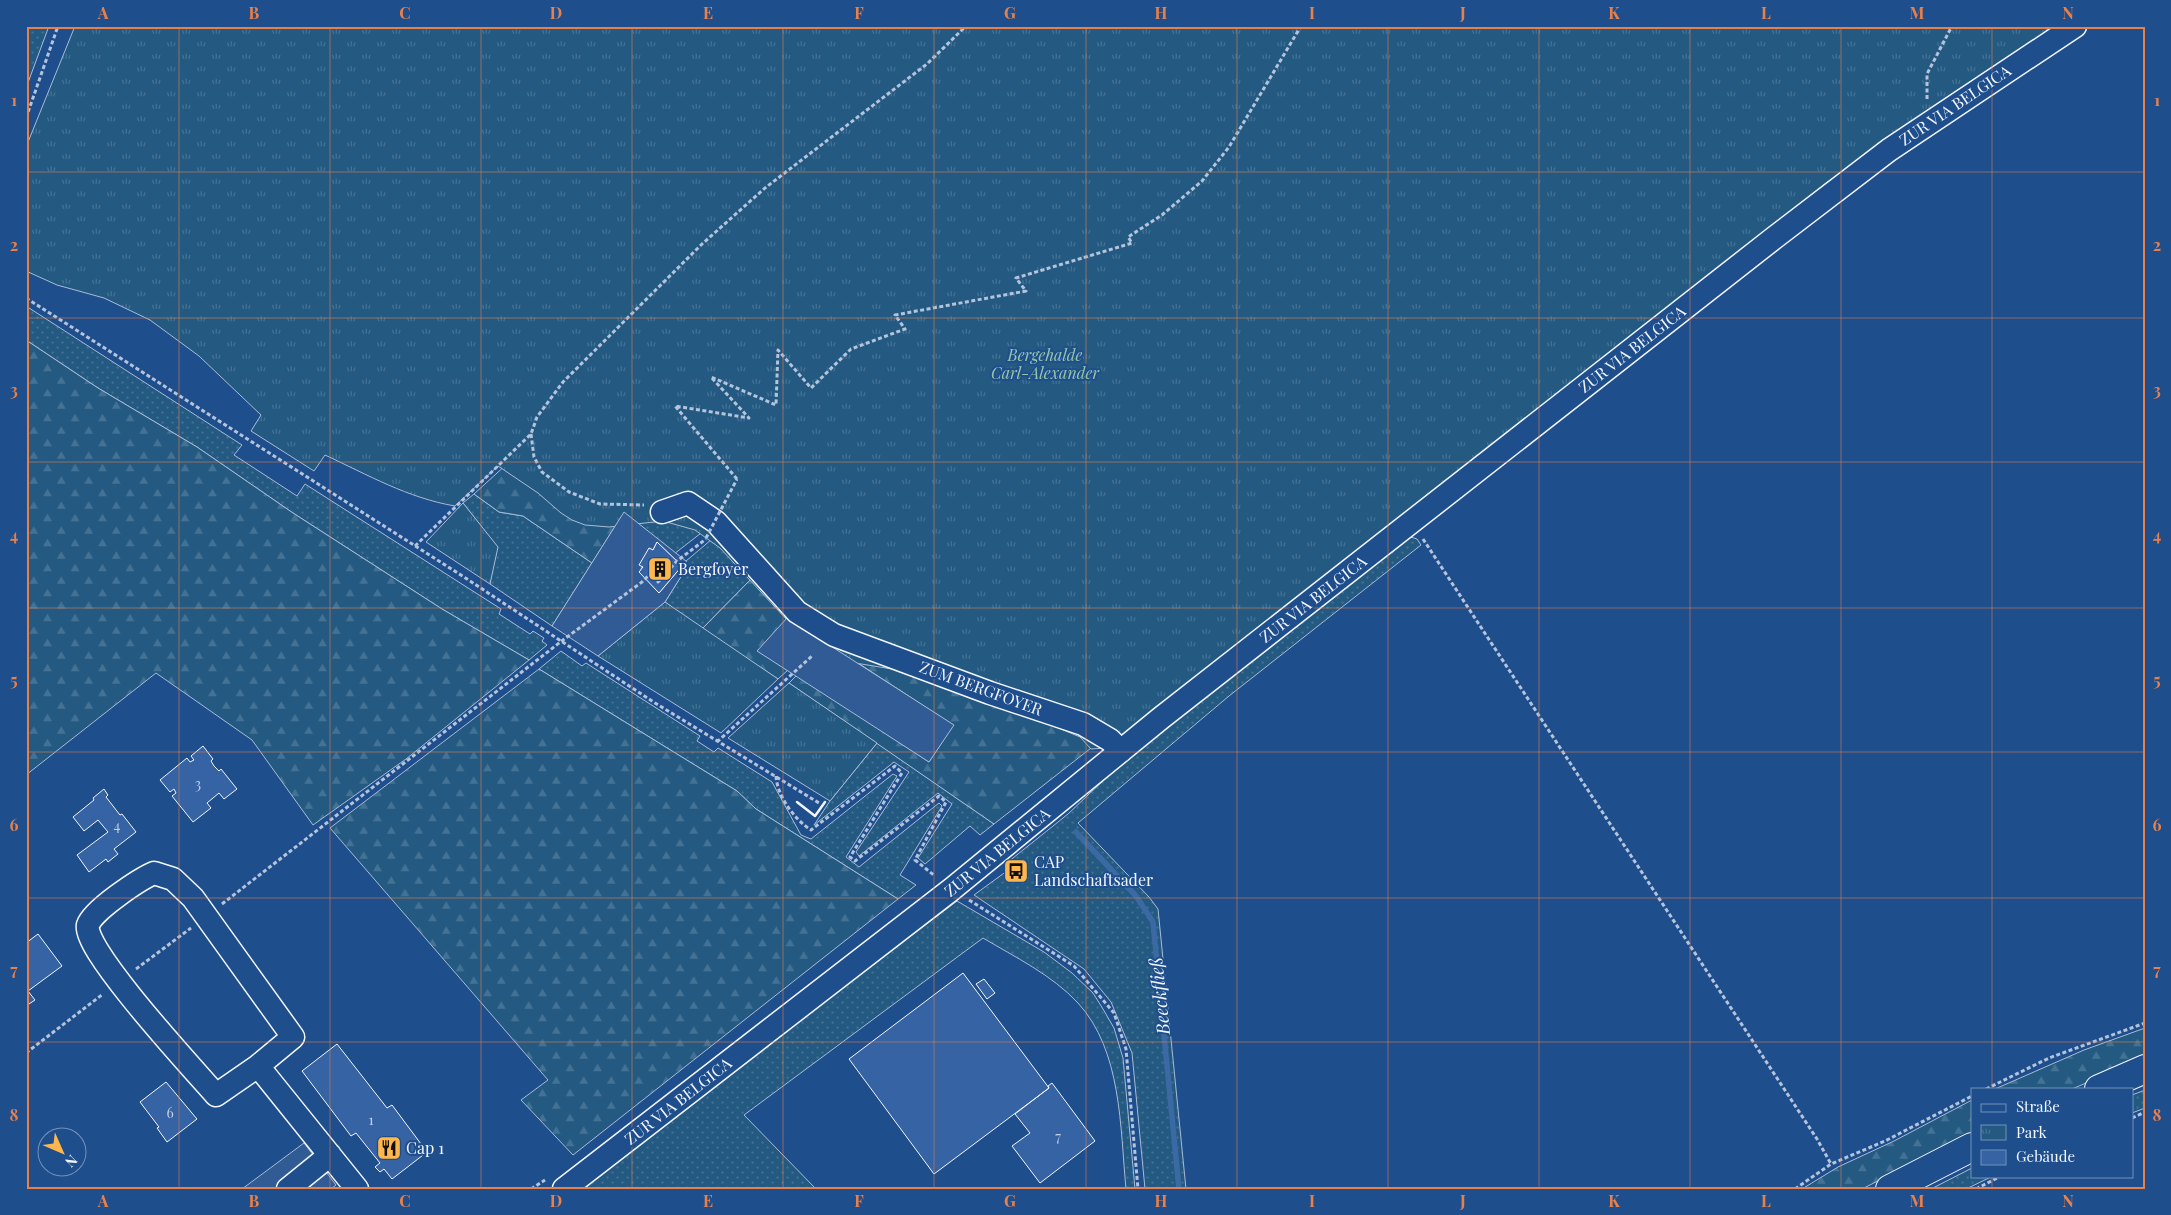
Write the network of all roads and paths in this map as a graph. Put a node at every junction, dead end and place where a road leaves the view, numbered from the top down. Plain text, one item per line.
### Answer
1 (58, 26) edge
2 (966, 26) edge
3 (1301, 26) edge
4 (1952, 26) edge
5 (2075, 26) edge
6 (1927, 106) dead end
7 (26, 118) edge
8 (26, 298) edge
9 (531, 434) junction
10 (662, 512) joint
11 (1412, 522) junction
12 (415, 546) junction
13 (563, 640) junction
14 (812, 656) dead end
15 (717, 742) junction
16 (1121, 751) junction
17 (776, 775) junction
18 (819, 803) dead end
19 (944, 882) junction
20 (206, 916) junction
21 (121, 980) junction
22 (2145, 1023) edge
23 (26, 1053) edge
24 (258, 1066) junction
25 (2145, 1069) edge
26 (1988, 1088) edge
27 (2101, 1088) edge
28 (1971, 1097) edge
29 (1971, 1148) edge
30 (330, 1155) junction
31 (1831, 1164) junction
32 (1998, 1178) edge
33 (288, 1189) edge
34 (357, 1189) edge
35 (564, 1189) edge
36 (1138, 1189) edge
37 (1795, 1189) edge
38 (1890, 1189) edge
39 (1976, 1189) edge

1 - 7 path
2 - 9 path
3 - 13 path, bridge
4 - 6 path
5 - 11 street, ZUR VIA BELGICA
8 - 12 path
9 - 10 path
9 - 12 path
10 - 16 street, ZUM BERGFOYER
11 - 16 street, ZUR VIA BELGICA
11 - 31 path
12 - 13 path
13 - 15 path
13 - 20 path
14 - 15 path
15 - 17 path
16 - 19 street, ZUR VIA BELGICA
17 - 18 path
17 - 19 path
19 - 35 street, ZUR VIA BELGICA
19 - 36 path
20 - 21 path
20 - 21 street
20 - 24 street
21 - 23 path
21 - 24 street
22 - 26 path
24 - 30 street
25 - 27 main road
28 - 31 path
29 - 38 main road
30 - 33 street
30 - 34 street
31 - 37 path
32 - 39 path

